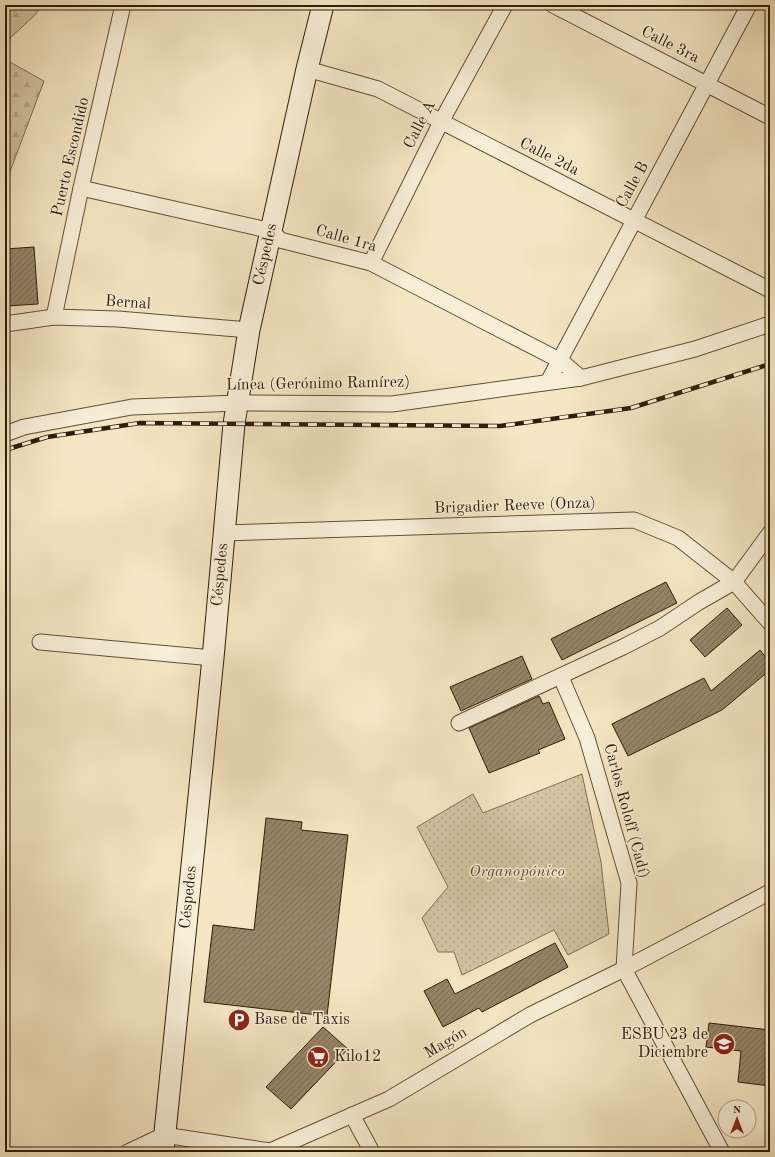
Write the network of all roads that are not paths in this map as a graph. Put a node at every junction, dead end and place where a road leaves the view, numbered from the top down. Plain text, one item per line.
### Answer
1 (123, 5) edge
2 (323, 5) edge
3 (505, 5) edge
4 (553, 5) edge
5 (750, 5) edge
6 (307, 69) junction
7 (708, 85) junction
8 (770, 117) edge
9 (441, 122) junction
10 (81, 188) junction
11 (634, 220) junction
12 (272, 231) junction
13 (371, 263) junction
14 (770, 290) edge
15 (54, 317) junction
16 (5, 324) edge
17 (770, 324) edge
18 (249, 330) junction
19 (561, 361) junction
20 (581, 378) junction
21 (548, 382) junction
22 (238, 403) junction
23 (5, 434) edge
24 (224, 533) junction
25 (770, 534) edge
26 (734, 582) junction
27 (770, 623) edge
28 (40, 642) dead end
29 (213, 658) junction
30 (561, 677) junction
31 (458, 723) dead end
32 (770, 892) edge
33 (624, 969) junction
34 (352, 1115) junction
35 (164, 1143) edge
36 (128, 1152) edge
37 (270, 1152) edge
38 (372, 1152) edge
39 (722, 1152) edge

1 - 10 street, Puerto Escondido
2 - 6 street, Céspedes
3 - 9 street, Calle A
4 - 7 street, Calle 3ra
5 - 7 street, Calle B
6 - 9 street, Calle 2da
6 - 12 street, Céspedes
7 - 8 street, Calle 3ra
7 - 11 street, Calle B
9 - 11 street, Calle 2da
9 - 13 street, Calle A
10 - 12 street, Calle 1ra
10 - 15 street, Puerto Escondido
11 - 14 street, Calle 2da
11 - 19 street, Calle B
12 - 13 street, Calle 1ra
12 - 18 street, Céspedes
13 - 19 street, Calle 1ra
15 - 16 street, Bernal
15 - 18 street, Bernal
17 - 20 street, Línea (Gerónimo Ramírez)
18 - 22 street, Céspedes
19 - 20 street, Calle 1ra
19 - 21 street, Calle B
20 - 21 street, Línea (Gerónimo Ramírez)
21 - 22 street, Línea (Gerónimo Ramírez)
22 - 23 street, Línea (Gerónimo Ramírez)
22 - 24 street, Céspedes
24 - 26 street, Brigadier Reeve (Onza)
24 - 29 street, Céspedes
25 - 26 street
26 - 27 street, Brigadier Reeve (Onza)
26 - 30 street
28 - 29 street
29 - 35 street, Céspedes
30 - 31 street
30 - 33 street, Carlos Roloff (Cadí)
32 - 33 street, Magón
33 - 34 street, Magón
33 - 39 street
34 - 37 street, Magón
34 - 38 street
35 - 36 street
35 - 37 street, Magón

